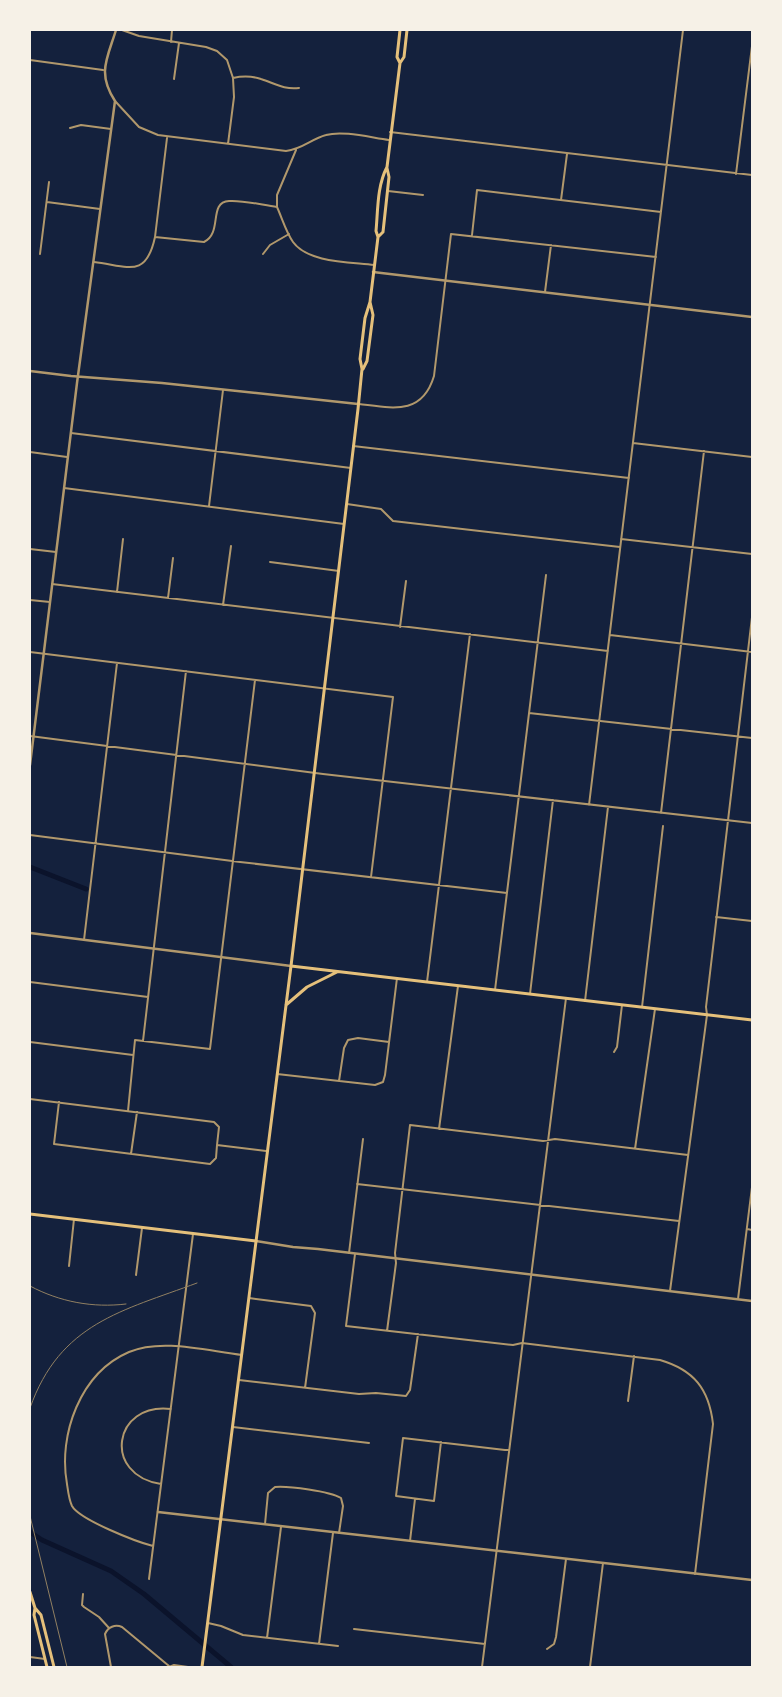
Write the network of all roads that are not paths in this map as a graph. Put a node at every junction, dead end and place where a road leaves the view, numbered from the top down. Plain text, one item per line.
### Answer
1 (116, 30) edge
2 (122, 30) edge
3 (172, 30) edge
4 (400, 30) edge
5 (407, 30) edge
6 (683, 30) edge
7 (171, 42) junction
8 (179, 43) junction
9 (752, 46) edge
10 (30, 60) edge
11 (400, 63) junction
12 (103, 70) junction
13 (234, 78) junction
14 (174, 79) dead end
15 (299, 88) dead end
16 (115, 101) junction
17 (70, 128) dead end
18 (111, 129) junction
19 (390, 132) junction
20 (168, 136) junction
21 (390, 140) junction
22 (228, 144) junction
23 (296, 150) junction
24 (567, 154) junction
25 (667, 166) junction
26 (386, 167) junction
27 (736, 174) junction
28 (752, 176) edge
29 (49, 182) dead end
30 (388, 191) junction
31 (423, 195) dead end
32 (561, 200) junction
33 (46, 202) junction
34 (277, 207) junction
35 (100, 209) junction
36 (661, 212) junction
37 (289, 234) junction
38 (472, 236) junction
39 (155, 237) junction
40 (378, 237) junction
41 (551, 245) junction
42 (40, 254) dead end
43 (263, 254) dead end
44 (656, 258) junction
45 (94, 262) junction
46 (374, 265) junction
47 (373, 272) junction
48 (446, 281) junction
49 (545, 292) junction
50 (370, 302) junction
51 (650, 305) junction
52 (752, 317) edge
53 (362, 369) junction
54 (30, 371) edge
55 (78, 376) junction
56 (223, 389) junction
57 (358, 404) junction
58 (71, 433) junction
59 (633, 443) junction
60 (353, 446) junction
61 (216, 451) junction
62 (704, 451) junction
63 (30, 452) edge
64 (68, 457) junction
65 (752, 457) edge
66 (351, 468) junction
67 (629, 478) junction
68 (64, 488) junction
69 (346, 504) junction
70 (209, 506) junction
71 (344, 524) junction
72 (123, 538) dead end
73 (621, 539) junction
74 (231, 546) dead end
75 (620, 547) junction
76 (693, 547) junction
77 (30, 549) edge
78 (56, 552) junction
79 (752, 554) edge
80 (172, 558) dead end
81 (270, 562) dead end
82 (338, 571) junction
83 (546, 574) dead end
84 (406, 581) dead end
85 (52, 584) junction
86 (117, 592) junction
87 (168, 598) junction
88 (30, 600) edge
89 (50, 602) junction
90 (224, 605) junction
91 (752, 617) edge
92 (333, 619) junction
93 (400, 627) junction
94 (470, 634) junction
95 (610, 635) junction
96 (538, 643) junction
97 (681, 644) junction
98 (608, 651) junction
99 (747, 651) junction
100 (30, 652) edge
101 (752, 652) edge
102 (44, 654) junction
103 (117, 663) junction
104 (186, 671) junction
105 (256, 680) junction
106 (323, 689) junction
107 (529, 713) junction
108 (599, 721) junction
109 (671, 729) junction
110 (32, 736) edge
111 (737, 737) junction
112 (752, 738) edge
113 (107, 746) junction
114 (177, 755) junction
115 (245, 764) junction
116 (30, 765) edge
117 (313, 773) junction
118 (382, 781) junction
119 (451, 789) junction
120 (519, 796) junction
121 (553, 800) junction
122 (589, 804) junction
123 (608, 807) junction
124 (661, 813) junction
125 (727, 820) junction
126 (752, 823) edge
127 (663, 826) dead end
128 (30, 835) edge
129 (95, 844) junction
130 (165, 852) junction
131 (233, 861) junction
132 (302, 869) junction
133 (371, 877) junction
134 (439, 885) junction
135 (507, 893) junction
136 (716, 917) junction
137 (752, 921) edge
138 (30, 933) edge
139 (84, 940) junction
140 (154, 948) junction
141 (222, 957) junction
142 (291, 966) junction
143 (339, 972) junction
144 (397, 978) junction
145 (30, 982) edge
146 (427, 982) junction
147 (458, 986) junction
148 (495, 990) junction
149 (530, 994) junction
150 (148, 997) junction
151 (566, 998) junction
152 (585, 1001) junction
153 (622, 1005) junction
154 (286, 1006) junction
155 (642, 1007) junction
156 (655, 1009) junction
157 (707, 1015) junction
158 (752, 1020) edge
159 (143, 1041) junction
160 (30, 1042) edge
161 (390, 1042) junction
162 (614, 1052) dead end
163 (133, 1055) junction
164 (278, 1074) junction
165 (339, 1081) junction
166 (30, 1099) edge
167 (59, 1102) junction
168 (128, 1111) junction
169 (137, 1112) junction
170 (439, 1128) junction
171 (363, 1139) dead end
172 (548, 1139) junction
173 (217, 1145) junction
174 (635, 1149) junction
175 (268, 1152) junction
176 (131, 1154) junction
177 (688, 1155) junction
178 (357, 1184) junction
179 (752, 1187) edge
180 (403, 1189) junction
181 (540, 1205) junction
182 (30, 1214) edge
183 (74, 1220) junction
184 (679, 1221) junction
185 (142, 1228) junction
186 (747, 1229) junction
187 (752, 1230) edge
188 (193, 1234) junction
189 (256, 1241) junction
190 (348, 1253) junction
191 (355, 1254) junction
192 (396, 1259) junction
193 (69, 1266) dead end
194 (531, 1274) junction
195 (136, 1275) dead end
196 (670, 1291) junction
197 (249, 1298) junction
198 (738, 1299) junction
199 (752, 1301) edge
200 (387, 1331) junction
201 (418, 1334) junction
202 (522, 1344) junction
203 (179, 1347) junction
204 (242, 1355) junction
205 (634, 1356) junction
206 (239, 1380) junction
207 (305, 1388) junction
208 (628, 1401) dead end
209 (171, 1409) junction
210 (233, 1427) junction
211 (441, 1442) junction
212 (369, 1443) dead end
213 (509, 1450) junction
214 (161, 1484) junction
215 (415, 1498) junction
216 (158, 1512) junction
217 (221, 1519) junction
218 (265, 1524) junction
219 (281, 1527) junction
220 (333, 1533) junction
221 (339, 1533) junction
222 (410, 1541) junction
223 (153, 1546) junction
224 (497, 1551) junction
225 (566, 1559) junction
226 (603, 1563) junction
227 (695, 1574) junction
228 (149, 1579) dead end
229 (752, 1580) edge
230 (30, 1592) edge
231 (83, 1594) dead end
232 (35, 1608) junction
233 (208, 1623) junction
234 (109, 1628) junction
235 (354, 1629) dead end
236 (267, 1638) junction
237 (319, 1644) junction
238 (485, 1644) junction
239 (338, 1646) dead end
240 (547, 1649) dead end
241 (30, 1657) edge
242 (45, 1659) junction
243 (47, 1667) edge
244 (54, 1667) edge
245 (111, 1667) edge
246 (169, 1667) edge
247 (188, 1667) edge
248 (202, 1667) edge
249 (482, 1667) edge
250 (590, 1667) edge

1 - 12 street
2 - 7 street
3 - 7 street
4 - 11 main road
5 - 11 main road
6 - 25 street
7 - 8 street
8 - 13 street
8 - 14 street
9 - 27 street
10 - 12 street
11 - 19 main road
12 - 16 street
13 - 15 street
13 - 22 street
16 - 18 street
16 - 20 street
17 - 18 street
18 - 35 street
19 - 21 main road
19 - 24 street
20 - 22 street
20 - 39 street
21 - 23 street
21 - 26 main road
22 - 23 street
23 - 34 street
24 - 25 street
24 - 32 street
25 - 27 street
25 - 36 street
26 - 30 main road
26 - 40 main road
27 - 28 street
29 - 33 street
30 - 31 street
30 - 40 main road
32 - 36 street
32 - 38 street
33 - 35 street
33 - 42 street
34 - 37 street
34 - 39 street
35 - 45 street
36 - 44 street
37 - 43 street
37 - 46 street
38 - 41 street
38 - 48 street
39 - 45 street
40 - 46 main road
41 - 44 street
41 - 49 street
44 - 51 street
45 - 55 street
46 - 47 main road
47 - 48 street
47 - 50 main road
48 - 49 street
48 - 57 street
49 - 51 street
50 - 53 main road
50 - 53 main road
51 - 52 street
51 - 59 street
53 - 57 main road
54 - 55 street
55 - 56 street
55 - 58 street
56 - 57 street
56 - 61 street
57 - 60 main road
58 - 61 street
58 - 64 street
59 - 62 street
59 - 67 street
60 - 66 main road
60 - 67 street
61 - 66 street
61 - 70 street
62 - 65 street
62 - 76 street
63 - 64 street
64 - 68 street
66 - 69 main road
67 - 73 street
68 - 70 street
68 - 78 street
69 - 71 main road
69 - 75 street
70 - 71 street
71 - 82 main road
72 - 86 street
73 - 75 street
73 - 76 street
74 - 90 street
75 - 95 street
76 - 79 street
76 - 97 street
77 - 78 street
78 - 85 street
80 - 87 street
81 - 82 street
82 - 92 main road
83 - 96 street
84 - 93 street
85 - 86 street
85 - 89 street
86 - 87 street
87 - 90 street
88 - 89 street
89 - 102 street
90 - 92 street
91 - 99 street
92 - 93 street
92 - 106 main road
93 - 94 street
94 - 96 street
94 - 119 street
95 - 97 street
95 - 98 street
96 - 98 street
96 - 107 street
97 - 99 street
97 - 109 street
98 - 108 street
99 - 101 street
99 - 111 street
100 - 102 street
102 - 103 street
102 - 110 street
103 - 104 street
103 - 113 street
104 - 105 street
104 - 114 street
105 - 106 street
105 - 115 street
106 - 117 main road
106 - 118 street
107 - 108 street
107 - 120 street
108 - 109 street
108 - 122 street
109 - 111 street
109 - 124 street
110 - 113 street
110 - 116 street
111 - 112 street
111 - 125 street
113 - 114 street
113 - 129 street
114 - 115 street
114 - 130 street
115 - 117 street
115 - 131 street
117 - 118 street
117 - 132 main road
118 - 119 street
118 - 133 street
119 - 120 street
119 - 134 street
120 - 121 street
120 - 135 street
121 - 122 street
121 - 149 street
122 - 123 street
123 - 124 street
123 - 152 street
124 - 125 street
125 - 126 street
125 - 136 street
127 - 155 street
128 - 129 street
129 - 130 street
129 - 139 street
130 - 131 street
130 - 140 street
131 - 132 street
131 - 141 street
132 - 133 street
132 - 142 main road
133 - 134 street
134 - 135 street
134 - 146 street
135 - 148 street
136 - 137 street
136 - 157 street
138 - 139 street
139 - 140 street
140 - 141 street
140 - 150 street
141 - 142 street
141 - 159 street
142 - 143 main road
142 - 154 main road
143 - 144 main road
143 - 154 main road
144 - 146 main road
144 - 161 street
145 - 150 street
146 - 147 main road
147 - 148 main road
147 - 170 street
148 - 149 main road
149 - 151 main road
150 - 159 street
151 - 152 main road
151 - 172 street
152 - 153 main road
153 - 155 main road
153 - 162 street
154 - 164 main road
155 - 156 main road
156 - 157 main road
156 - 174 street
157 - 158 main road
157 - 177 street
159 - 163 street
160 - 163 street
161 - 165 street
161 - 165 street
163 - 168 street
164 - 165 street
164 - 175 main road
166 - 167 street
167 - 168 street
167 - 176 street
168 - 169 street
169 - 173 street
169 - 176 street
170 - 172 street
170 - 180 street
171 - 178 street
172 - 174 street
172 - 181 street
173 - 175 street
173 - 176 street
174 - 177 street
175 - 189 main road
177 - 184 street
178 - 180 street
178 - 190 street
179 - 186 street
180 - 181 street
180 - 192 street
181 - 184 street
181 - 194 street
182 - 183 main road
183 - 185 main road
183 - 193 street
184 - 196 street
185 - 188 main road
185 - 195 street
186 - 187 street
186 - 198 street
188 - 189 main road
188 - 203 street
189 - 190 street
189 - 197 main road
190 - 191 street
191 - 192 street
191 - 200 street
192 - 194 street
192 - 200 street
194 - 196 street
194 - 202 street
196 - 198 street
197 - 204 main road
197 - 207 street
198 - 199 street
200 - 201 street
201 - 202 street
201 - 207 street
202 - 205 street
202 - 213 street
203 - 204 street
203 - 209 street
203 - 223 street
204 - 206 main road
205 - 208 street
205 - 227 street
206 - 207 street
206 - 210 main road
209 - 214 street
209 - 214 street
210 - 212 street
210 - 217 main road
211 - 213 street
211 - 215 street
211 - 215 street
213 - 224 street
214 - 216 street
215 - 222 street
216 - 217 street
216 - 223 street
217 - 218 street
217 - 233 main road
218 - 219 street
218 - 221 street
219 - 220 street
219 - 236 street
220 - 221 street
220 - 237 street
221 - 222 street
222 - 224 street
223 - 228 street
224 - 225 street
224 - 238 street
225 - 226 street
225 - 240 street
226 - 227 street
226 - 250 street
227 - 229 street
230 - 232 main road
231 - 234 street
232 - 242 main road
232 - 244 main road
233 - 236 street
233 - 248 main road
234 - 245 street
234 - 246 street
235 - 238 street
236 - 237 street
237 - 239 street
238 - 249 street
241 - 242 street
242 - 243 main road
246 - 247 street

